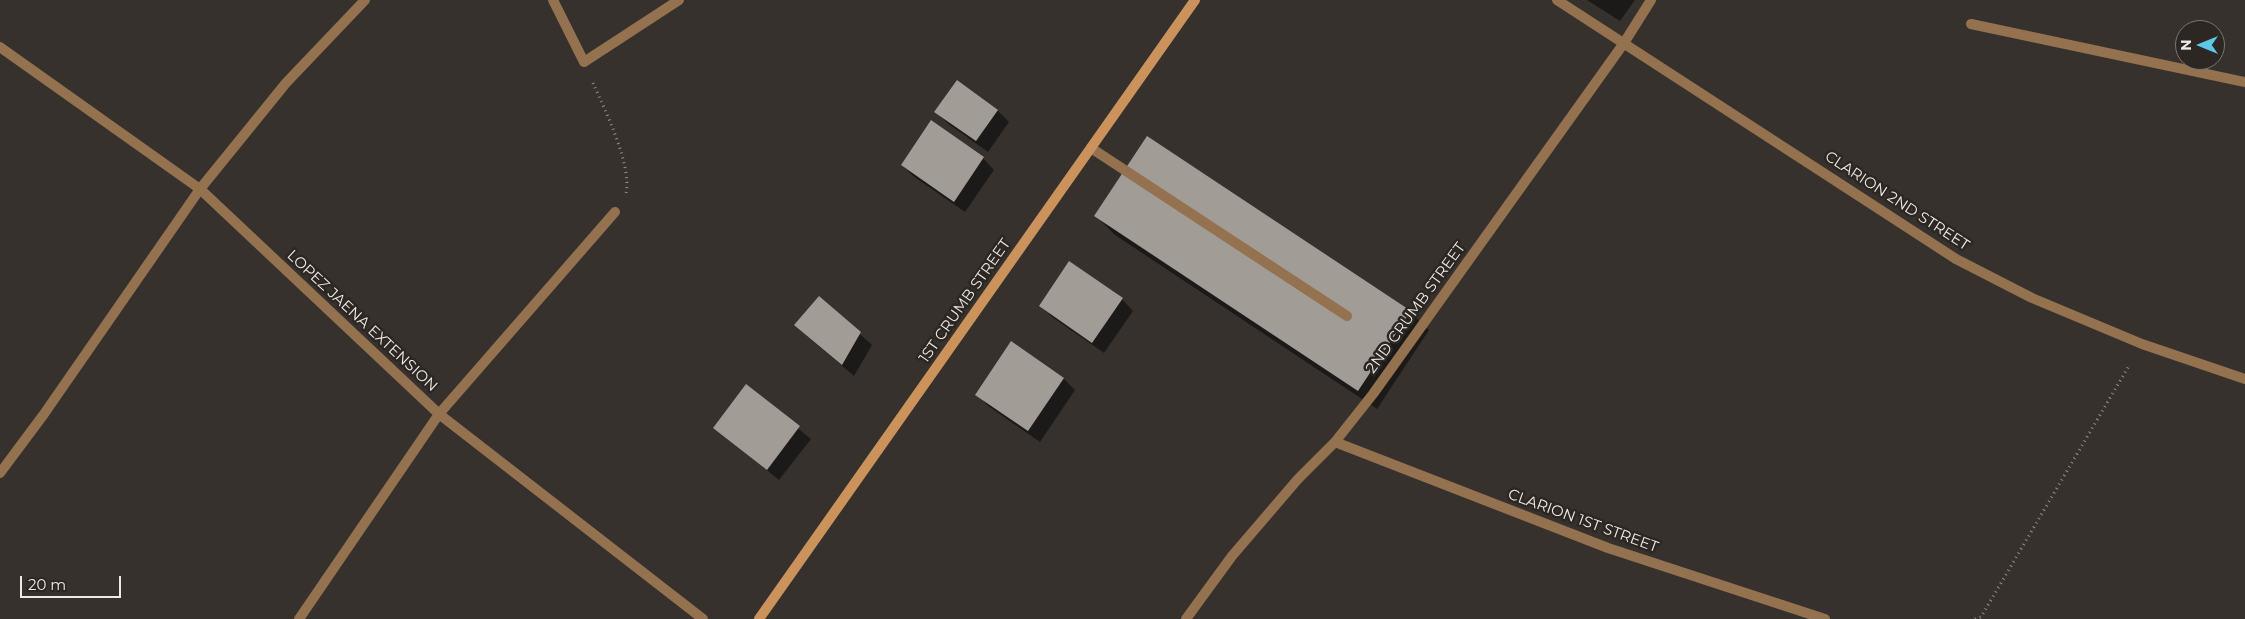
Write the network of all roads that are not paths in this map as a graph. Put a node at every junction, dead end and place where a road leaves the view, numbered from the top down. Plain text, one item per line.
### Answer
1 (365, 0) edge
2 (553, 0) edge
3 (680, 0) edge
4 (1195, 0) edge
5 (1557, 0) edge
6 (1651, 0) edge
7 (1971, 24) dead end
8 (1624, 43) junction
9 (0, 47) edge
10 (2245, 82) edge
11 (1091, 148) junction
12 (200, 189) junction
13 (615, 212) road end
14 (1347, 316) dead end
15 (2245, 379) edge
16 (438, 414) junction
17 (1335, 442) junction
18 (0, 473) edge
19 (299, 619) edge
20 (703, 619) edge
21 (759, 619) edge
22 (1186, 619) edge
23 (1825, 619) edge

1 - 12 street
2 - 3 street
4 - 11 main road, 1ST CRUMB STREET
5 - 8 street, CLARION 2ND STREET
6 - 8 street, 2ND CRUMB STREET
7 - 10 street
8 - 15 street, CLARION 2ND STREET
8 - 17 street, 2ND CRUMB STREET
9 - 12 street, LOPEZ JAENA EXTENSION
11 - 14 street
11 - 21 main road, 1ST CRUMB STREET
12 - 16 street, LOPEZ JAENA EXTENSION
12 - 18 street
13 - 16 street
16 - 19 street
16 - 20 street, LOPEZ JAENA EXTENSION
17 - 22 street, 2ND CRUMB STREET
17 - 23 street, CLARION 1ST STREET

